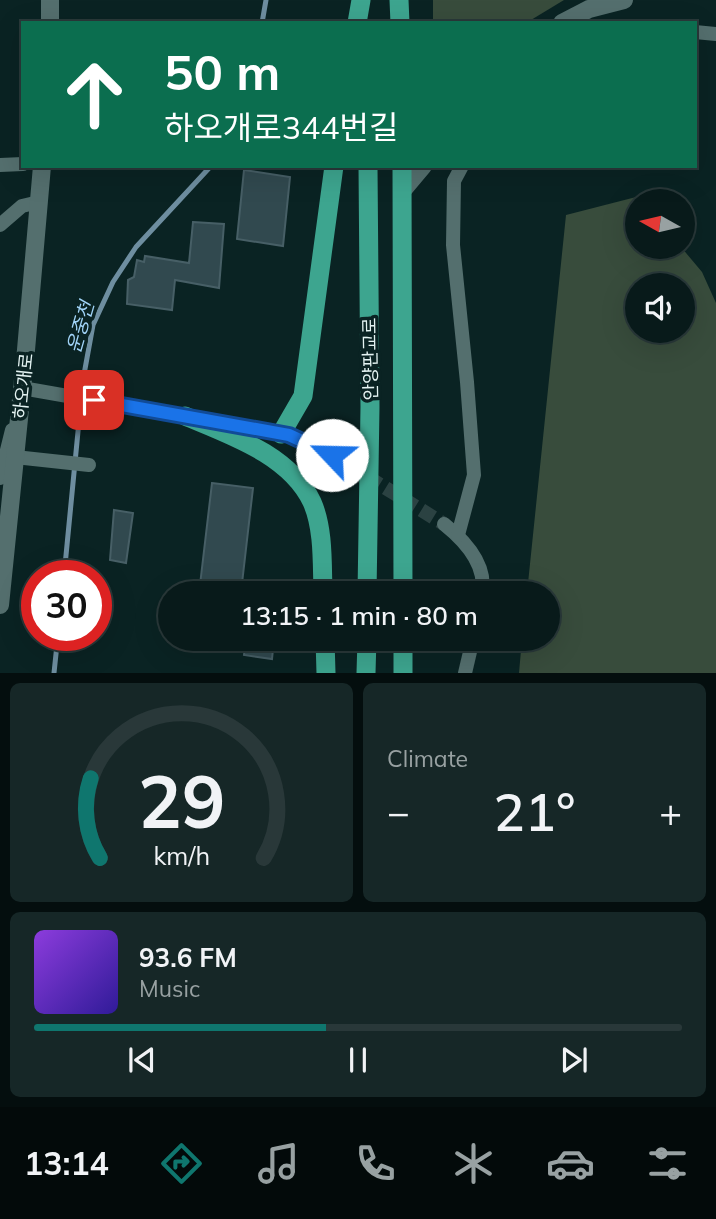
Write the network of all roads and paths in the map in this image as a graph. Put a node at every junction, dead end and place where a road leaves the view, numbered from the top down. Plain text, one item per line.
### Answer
1 (50, 0) edge
2 (363, 0) edge
3 (400, 0) edge
4 (624, 0) edge
5 (50, 21) edge
6 (358, 21) edge
7 (365, 21) edge
8 (400, 21) edge
9 (566, 21) edge
10 (697, 32) edge
11 (716, 34) edge
12 (21, 163) edge
13 (0, 165) edge
14 (41, 168) edge
15 (334, 168) edge
16 (368, 168) edge
17 (402, 168) edge
18 (421, 168) edge
19 (461, 168) edge
20 (402, 191) junction
21 (39, 202) junction
22 (0, 225) edge
23 (22, 388) junction
24 (185, 416) junction
25 (281, 434) junction
26 (332, 455) tunnel mouth
27 (15, 457) junction
28 (89, 465) dead end
29 (0, 478) edge
30 (444, 524) tunnel mouth
31 (458, 535) junction
32 (322, 581) edge
33 (367, 581) edge
34 (403, 581) edge
35 (481, 581) edge
36 (0, 605) edge
37 (325, 651) edge
38 (367, 651) edge
39 (403, 651) edge
40 (470, 651) edge
41 (326, 673) edge
42 (366, 673) edge
43 (403, 673) edge
44 (465, 673) edge

1 - 5 street
2 - 6 main road
2 - 7 main road
3 - 8 main road
4 - 9 street
10 - 11 street
12 - 13 street
14 - 21 street, 하오개로
15 - 25 main road
16 - 33 main road, 안양판교로
17 - 20 main road, 안양판교로
18 - 20 street
19 - 31 street
20 - 34 main road, 안양판교로
21 - 22 street
21 - 23 street, 하오개로
23 - 24 street
23 - 27 street, 하오개로
23 - 29 street
24 - 25 street
24 - 32 main road
25 - 26 street
27 - 28 street
27 - 36 street, 하오개로
30 - 31 street
31 - 35 street
37 - 41 main road
38 - 42 main road
39 - 43 main road
40 - 44 street

